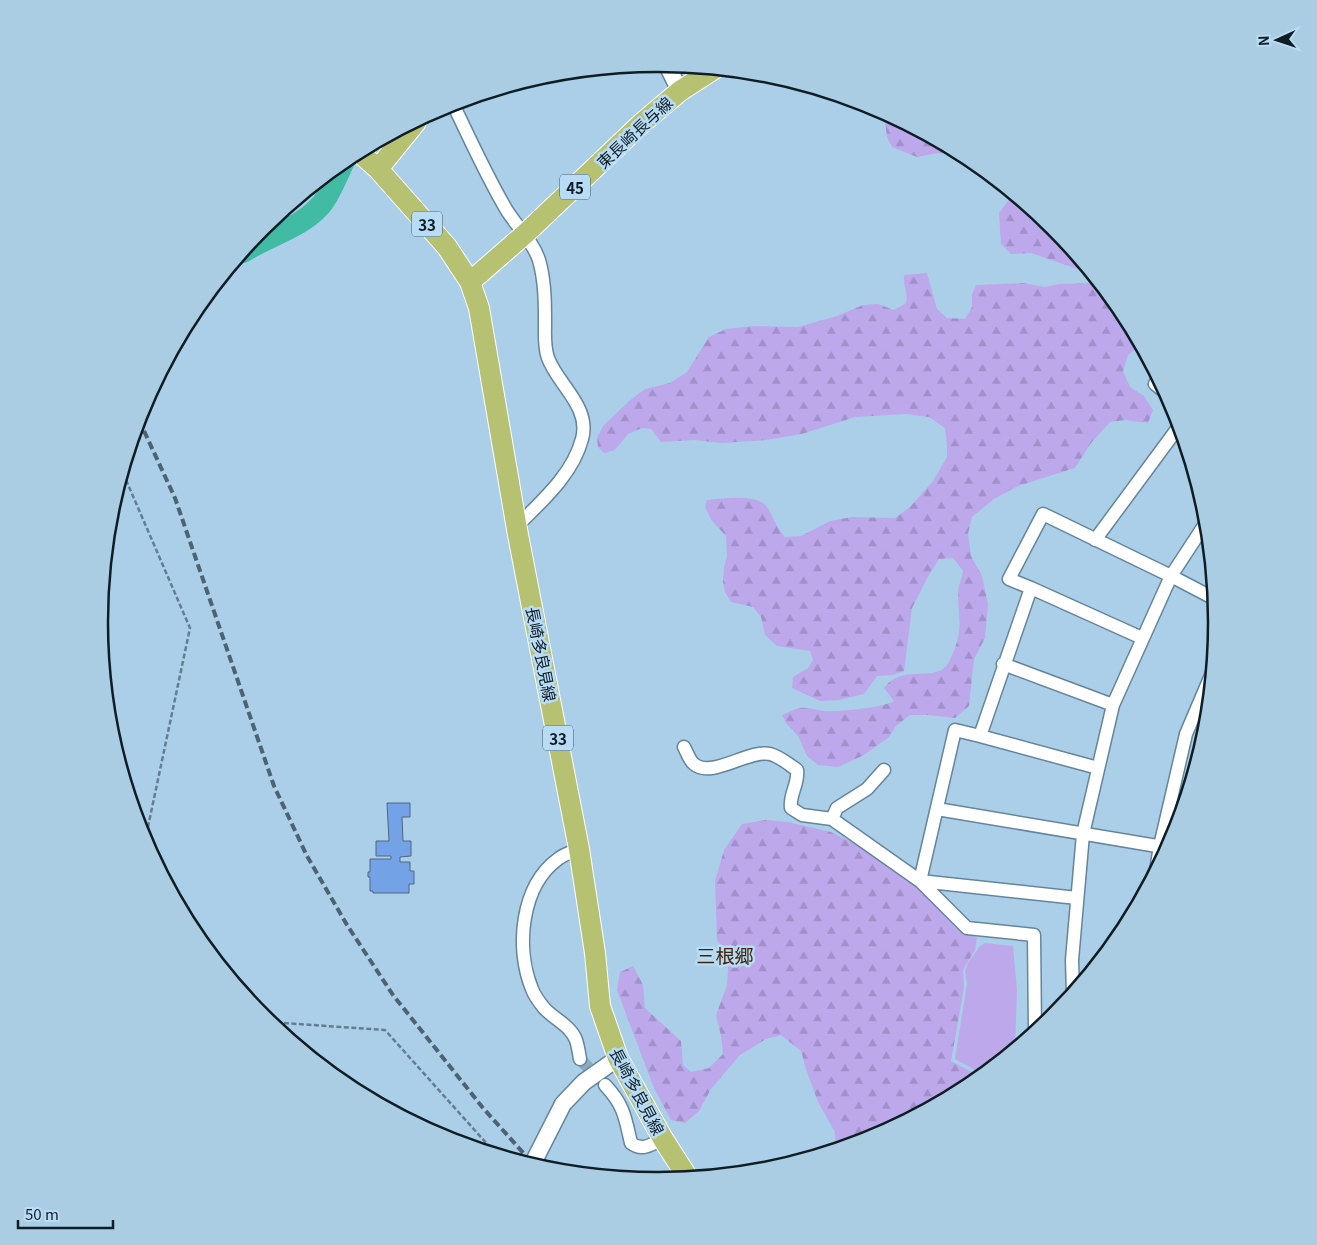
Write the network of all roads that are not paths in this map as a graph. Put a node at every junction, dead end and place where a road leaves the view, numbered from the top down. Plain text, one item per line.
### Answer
1 (671, 73) edge
2 (705, 75) edge
3 (680, 91) junction
4 (456, 111) edge
5 (391, 142) edge
6 (369, 160) edge
7 (525, 234) junction
8 (470, 282) junction
9 (1174, 433) edge
10 (517, 526) junction
11 (1201, 531) edge
12 (1095, 540) junction
13 (1171, 576) junction
14 (1031, 588) junction
15 (1207, 595) edge
16 (1142, 638) junction
17 (1003, 664) junction
18 (1204, 691) edge
19 (1112, 705) junction
20 (980, 736) junction
21 (684, 747) dead end
22 (1098, 768) junction
23 (884, 770) dead end
24 (937, 809) junction
25 (832, 819) junction
26 (1083, 834) junction
27 (1167, 834) edge
28 (1161, 846) edge
29 (579, 849) junction
30 (920, 881) junction
31 (1077, 898) junction
32 (1073, 984) edge
33 (1035, 1023) edge
34 (618, 1058) junction
35 (580, 1059) tunnel mouth
36 (605, 1085) tunnel mouth
37 (663, 1139) junction
38 (535, 1158) edge
39 (684, 1171) edge

1 - 3 street
2 - 3 main road, 東長崎長与線 / 45
3 - 7 main road, 東長崎長与線 / 45
4 - 7 street
5 - 6 main road
6 - 8 main road, 長崎多良見線 / 33
7 - 8 main road, 東長崎長与線 / 45
7 - 10 street
8 - 10 main road, 長崎多良見線 / 33
9 - 12 street
10 - 29 main road, 長崎多良見線 / 33
11 - 13 street
12 - 13 street
12 - 14 street
13 - 15 street
13 - 16 street
14 - 16 street
14 - 17 street
16 - 19 street
17 - 19 street
17 - 20 street
18 - 27 street
19 - 22 street
20 - 22 street
20 - 24 street
21 - 25 street
22 - 26 street
23 - 25 street
24 - 26 street
24 - 30 street
25 - 30 street
26 - 28 street
26 - 31 street
29 - 34 main road, 長崎多良見線 / 33
29 - 35 street
30 - 31 street
30 - 33 street
31 - 32 street
34 - 37 main road, 長崎多良見線 / 33
34 - 38 street, bridge
36 - 37 street
37 - 39 main road, 長崎多良見線 / 33

